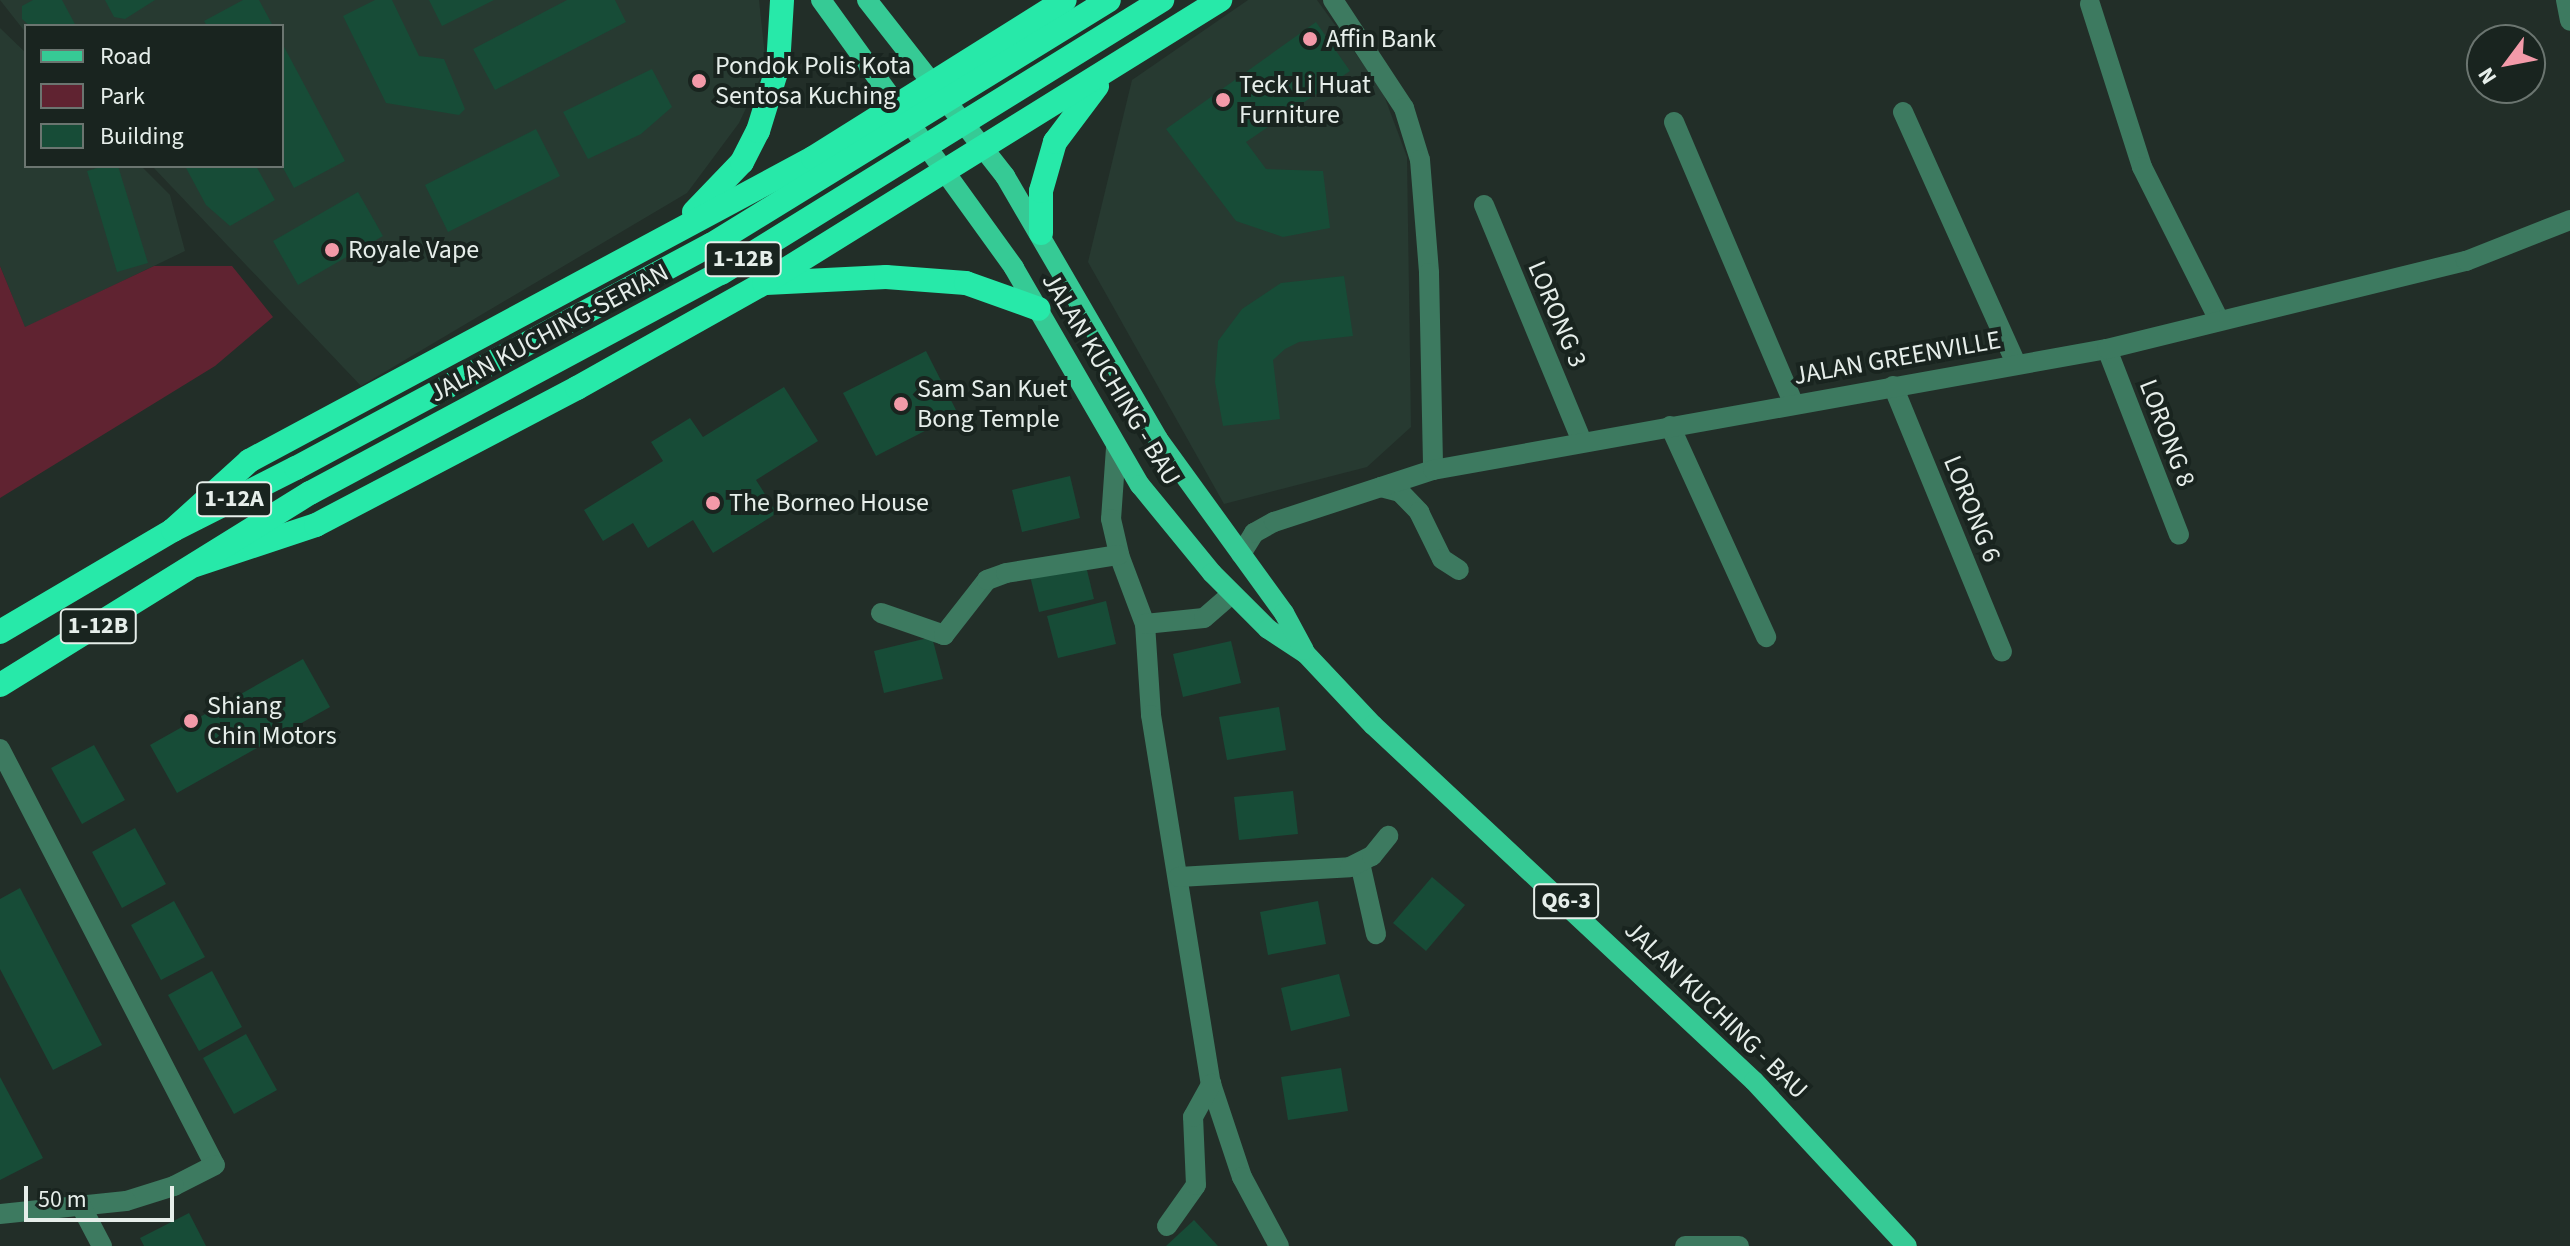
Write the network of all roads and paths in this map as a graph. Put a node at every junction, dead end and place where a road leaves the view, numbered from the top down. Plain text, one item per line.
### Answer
1 (782, 0) edge
2 (821, 0) edge
3 (867, 0) edge
4 (1065, 0) edge
5 (1109, 0) edge
6 (1162, 0) edge
7 (1220, 0) edge
8 (1333, 0) edge
9 (2566, 0) edge
10 (2090, 4) dead end
11 (2570, 21) edge
12 (1105, 74) junction
13 (932, 85) junction
14 (897, 107) junction
15 (1903, 112) dead end
16 (1674, 122) dead end
17 (985, 148) junction
18 (947, 171) junction
19 (1484, 205) dead end
20 (2570, 220) edge
21 (1041, 233) junction
22 (669, 236) junction
23 (764, 283) junction
24 (1039, 309) junction
25 (2219, 320) junction
26 (2107, 349) junction
27 (2016, 364) junction
28 (1893, 386) junction
29 (1793, 403) junction
30 (1670, 426) junction
31 (1582, 442) junction
32 (1116, 448) junction
33 (1433, 470) junction
34 (1381, 487) junction
35 (173, 530) junction
36 (2179, 535) dead end
37 (1241, 554) junction
38 (1119, 555) junction
39 (195, 565) junction
40 (1459, 570) dead end
41 (1232, 594) junction
42 (881, 613) dead end
43 (1145, 624) junction
44 (0, 632) edge
45 (1766, 637) dead end
46 (2002, 652) dead end
47 (1306, 654) junction
48 (0, 685) edge
49 (0, 749) edge
50 (1388, 836) dead end
51 (1360, 863) junction
52 (1179, 877) junction
53 (1376, 934) dead end
54 (1211, 1084) junction
55 (81, 1206) junction
56 (0, 1214) edge
57 (1167, 1226) dead end
58 (102, 1246) edge
59 (1279, 1246) edge
60 (1685, 1246) edge
61 (1739, 1246) edge
62 (1907, 1246) edge

1 - 22 highway
2 - 14 main road, JALAN KUCHING - BAU
3 - 13 main road, JALAN KUCHING - BAU
4 - 13 highway
5 - 35 highway, JALAN KUCHING-SERIAN / 1-12A, bridge
6 - 39 highway, JALAN KUCHING-SERIAN / 1-12B, bridge
7 - 12 highway
8 - 33 street
9 - 11 street
10 - 25 street
12 - 17 highway
12 - 21 highway
13 - 14 highway
13 - 17 main road, JALAN KUCHING - BAU
14 - 18 main road, JALAN KUCHING - BAU
14 - 22 highway
15 - 27 street
16 - 29 street
17 - 18 highway
17 - 21 main road, JALAN KUCHING - BAU
18 - 23 highway
18 - 24 main road, JALAN KUCHING - BAU
19 - 31 street, LORONG 3
20 - 25 street, JALAN GREENVILLE
21 - 37 main road, JALAN KUCHING - BAU
22 - 35 highway
23 - 24 highway
23 - 39 highway
24 - 32 main road, JALAN KUCHING - BAU
25 - 26 street, JALAN GREENVILLE
26 - 27 street, JALAN GREENVILLE
26 - 36 street, LORONG 8
27 - 28 street, JALAN GREENVILLE
28 - 29 street, JALAN GREENVILLE
28 - 46 street, LORONG 6
29 - 30 street, JALAN GREENVILLE
30 - 31 street, JALAN GREENVILLE
30 - 45 street
31 - 33 street, JALAN GREENVILLE
32 - 38 street
32 - 41 main road, JALAN KUCHING - BAU
33 - 34 street, JALAN GREENVILLE
34 - 37 street, JALAN GREENVILLE
34 - 40 street
35 - 44 highway, JALAN KUCHING-SERIAN / 1-12A
37 - 47 main road, JALAN KUCHING - BAU
38 - 42 street
38 - 43 street
39 - 48 highway, JALAN KUCHING-SERIAN / 1-12B
41 - 43 street
41 - 47 main road, JALAN KUCHING - BAU
43 - 52 street
47 - 62 main road, JALAN KUCHING - BAU / Q6-3
49 - 55 street
50 - 51 street
51 - 52 street
51 - 53 street
52 - 54 street
54 - 57 street
54 - 59 street
55 - 56 street
55 - 58 street
60 - 61 street

